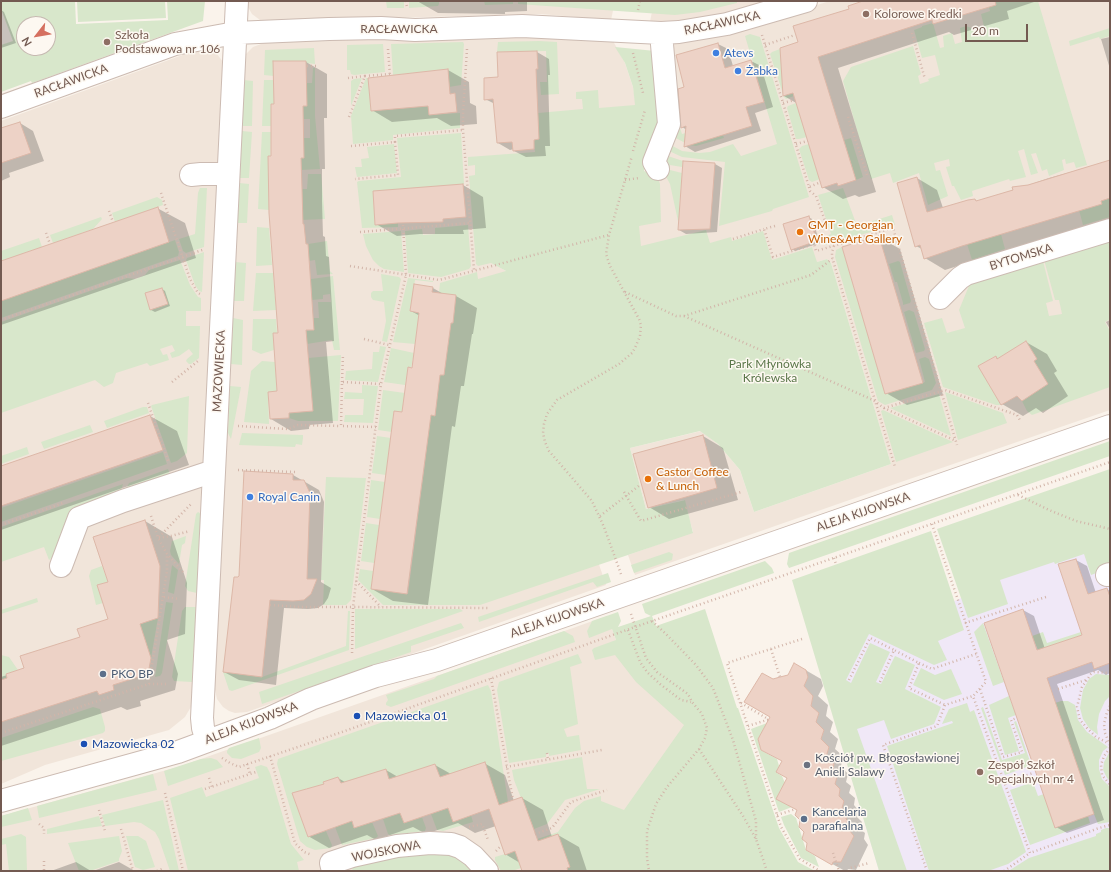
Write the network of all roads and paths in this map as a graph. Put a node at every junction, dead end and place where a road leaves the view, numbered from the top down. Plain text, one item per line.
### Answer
1 (237, 1) edge
2 (406, 1) edge
3 (806, 1) edge
4 (407, 10) dead end
5 (760, 29) dead end
6 (235, 33) junction
7 (661, 33) junction
8 (912, 33) dead end
9 (795, 35) dead end
10 (765, 44) junction
11 (467, 46) dead end
12 (388, 47) dead end
13 (633, 49) dead end
14 (307, 66) dead end
15 (318, 66) dead end
16 (365, 76) junction
17 (348, 78) dead end
18 (925, 78) dead end
19 (644, 99) dead end
20 (795, 100) dead end
21 (783, 103) junction
22 (645, 104) dead end
23 (1, 107) edge
24 (848, 117) dead end
25 (349, 118) dead end
26 (463, 130) junction
27 (808, 141) dead end
28 (395, 142) junction
29 (796, 144) junction
30 (351, 146) dead end
31 (658, 169) dead end
32 (228, 174) junction
33 (191, 175) dead end
34 (868, 178) dead end
35 (355, 179) dead end
36 (821, 182) dead end
37 (809, 187) junction
38 (162, 193) dead end
39 (109, 211) dead end
40 (113, 222) dead end
41 (470, 223) junction
42 (775, 226) dead end
43 (403, 227) junction
44 (764, 229) junction
45 (1110, 230) edge
46 (360, 232) dead end
47 (46, 233) dead end
48 (609, 235) junction
49 (733, 239) dead end
50 (50, 244) dead end
51 (814, 244) junction
52 (834, 246) junction
53 (209, 248) dead end
54 (183, 257) junction
55 (832, 259) junction
56 (350, 266) dead end
57 (474, 270) junction
58 (406, 275) junction
59 (624, 292) junction
60 (207, 296) dead end
61 (940, 298) dead end
62 (684, 316) junction
63 (1, 320) edge
64 (364, 339) dead end
65 (389, 345) junction
66 (344, 354) dead end
67 (199, 360) dead end
68 (172, 382) dead end
69 (342, 382) junction
70 (381, 384) junction
71 (941, 390) junction
72 (148, 403) dead end
73 (876, 403) junction
74 (884, 408) junction
75 (1021, 422) dead end
76 (238, 426) dead end
77 (341, 426) junction
78 (1110, 426) edge
79 (376, 428) junction
80 (956, 441) junction
81 (957, 445) dead end
82 (1110, 462) edge
83 (170, 466) dead end
84 (895, 467) dead end
85 (238, 470) dead end
86 (214, 471) junction
87 (295, 472) dead end
88 (640, 485) dead end
89 (624, 492) dead end
90 (741, 492) dead end
91 (1018, 494) junction
92 (626, 496) junction
93 (192, 502) dead end
94 (151, 516) dead end
95 (600, 516) junction
96 (932, 524) junction
97 (1110, 529) edge
98 (190, 531) dead end
99 (158, 538) junction
100 (167, 554) junction
101 (834, 558) junction
102 (836, 564) dead end
103 (61, 566) dead end
104 (183, 572) dead end
105 (622, 580) dead end
106 (356, 581) junction
107 (164, 597) junction
108 (1046, 597) dead end
109 (179, 599) dead end
110 (270, 605) dead end
111 (381, 607) junction
112 (353, 608) junction
113 (488, 608) dead end
114 (629, 608) dead end
115 (652, 621) junction
116 (966, 623) junction
117 (635, 627) junction
118 (628, 630) junction
119 (802, 639) dead end
120 (771, 649) junction
121 (894, 650) junction
122 (352, 654) dead end
123 (976, 654) junction
124 (919, 663) junction
125 (1110, 673) edge
126 (491, 678) junction
127 (780, 678) dead end
128 (849, 680) dead end
129 (1086, 680) junction
130 (880, 682) dead end
131 (149, 684) junction
132 (166, 684) dead end
133 (980, 688) junction
134 (1058, 689) dead end
135 (973, 696) junction
136 (692, 702) junction
137 (740, 702) junction
138 (945, 705) junction
139 (1110, 706) edge
140 (1017, 718) dead end
141 (748, 726) junction
142 (1, 734) edge
143 (208, 740) junction
144 (1110, 745) edge
145 (1110, 748) edge
146 (699, 749) junction
147 (602, 750) dead end
148 (547, 753) dead end
149 (270, 756) junction
150 (548, 760) junction
151 (246, 764) junction
152 (239, 767) dead end
153 (506, 767) junction
154 (256, 772) dead end
155 (1033, 773) dead end
156 (250, 774) junction
157 (209, 778) dead end
158 (1004, 783) junction
159 (1110, 785) edge
160 (212, 787) junction
161 (206, 789) dead end
162 (607, 790) dead end
163 (166, 793) dead end
164 (513, 800) dead end
165 (1, 802) edge
166 (796, 808) dead end
167 (99, 810) dead end
168 (777, 815) junction
169 (39, 824) dead end
170 (1110, 825) edge
171 (121, 829) dead end
172 (105, 831) dead end
173 (44, 834) dead end
174 (535, 834) dead end
175 (756, 839) junction
176 (833, 853) dead end
177 (1030, 853) junction
178 (312, 855) dead end
179 (44, 861) dead end
180 (869, 863) dead end
181 (162, 869) dead end
182 (44, 871) edge
183 (133, 871) edge
184 (156, 871) edge
185 (183, 871) edge
186 (333, 871) edge
187 (487, 871) edge
188 (649, 871) edge
189 (766, 871) edge
190 (820, 871) edge
191 (839, 871) edge
192 (849, 871) edge
193 (927, 871) edge
194 (1004, 871) edge

1 - 6 street, MAZOWIECKA
2 - 4 path
3 - 7 street, RACŁAWICKA
5 - 10 path
6 - 7 street, RACŁAWICKA
6 - 23 street, RACŁAWICKA
6 - 32 street, MAZOWIECKA
7 - 31 street
8 - 18 path
9 - 10 path
10 - 21 path
11 - 26 path
12 - 16 path
13 - 19 path
14 - 15 path
16 - 17 path
16 - 25 path
20 - 21 path
21 - 29 path
22 - 48 path
24 - 34 path
26 - 28 path
26 - 41 path
27 - 29 path
28 - 30 path
28 - 35 path
29 - 37 path
32 - 33 street
32 - 86 street, MAZOWIECKA
36 - 37 path
37 - 51 path
38 - 54 path
39 - 40 path
41 - 43 path
41 - 57 path
42 - 44 path
43 - 46 path
43 - 58 path
44 - 49 path
44 - 51 path
45 - 61 street, BYTOMSKA
47 - 50 path
48 - 57 path
48 - 59 path
51 - 52 path
52 - 55 path
52 - 71 path
53 - 54 path
54 - 60 path
54 - 63 path
55 - 62 path
55 - 73 path
56 - 58 path
57 - 58 path
58 - 65 path
59 - 62 path
59 - 95 path
62 - 73 path
64 - 65 path
65 - 70 path
66 - 69 path
67 - 68 path
69 - 70 path
69 - 77 path
70 - 79 path
71 - 74 path
71 - 75 path
71 - 80 path
72 - 83 path
73 - 74 path
73 - 84 path
74 - 80 path
76 - 77 path
77 - 79 path
78 - 143 street, ALEJA KIJOWSKA
79 - 106 path
80 - 81 path
82 - 91 path
85 - 87 path
86 - 103 street
86 - 143 street, MAZOWIECKA
88 - 92 path
89 - 92 path
90 - 92 path
91 - 96 path
91 - 97 path
92 - 95 path
93 - 99 path
94 - 99 path
95 - 105 path
96 - 101 path
96 - 116 path
98 - 99 path
99 - 100 path
100 - 104 path
100 - 107 path
101 - 102 path
101 - 115 path
106 - 111 path
106 - 112 path
107 - 109 path
107 - 131 path
108 - 116 path
110 - 112 path
111 - 112 path
111 - 113 path
112 - 122 path
114 - 117 path
115 - 117 path
115 - 175 path
116 - 123 path
117 - 118 path
117 - 136 path
118 - 126 path
118 - 136 path
119 - 120 path
120 - 127 path
120 - 137 path
121 - 124 path
121 - 128 path
121 - 130 path
123 - 124 path
123 - 133 path
124 - 138 path
125 - 129 path
126 - 149 path
126 - 153 path
129 - 134 path
129 - 144 path
131 - 132 path
131 - 142 path
133 - 135 path
133 - 140 path
135 - 138 path
135 - 158 path
136 - 146 path
137 - 141 path
137 - 141 path
138 - 193 path
139 - 144 path
141 - 168 path
143 - 165 street, ALEJA KIJOWSKA
145 - 159 path
146 - 175 path
146 - 188 path
147 - 150 path
148 - 150 path
149 - 151 path
149 - 178 path
150 - 153 path
151 - 152 path
151 - 156 path
153 - 164 path
154 - 156 path
155 - 158 path
156 - 160 path
157 - 160 path
158 - 177 path
160 - 161 path
162 - 174 path
163 - 185 path
166 - 168 path
167 - 172 path
168 - 190 path
169 - 173 path
170 - 177 path
171 - 183 path
175 - 189 path
176 - 191 path
177 - 194 path
179 - 182 path
180 - 192 path
181 - 184 path
186 - 187 street, WOJSKOWA

